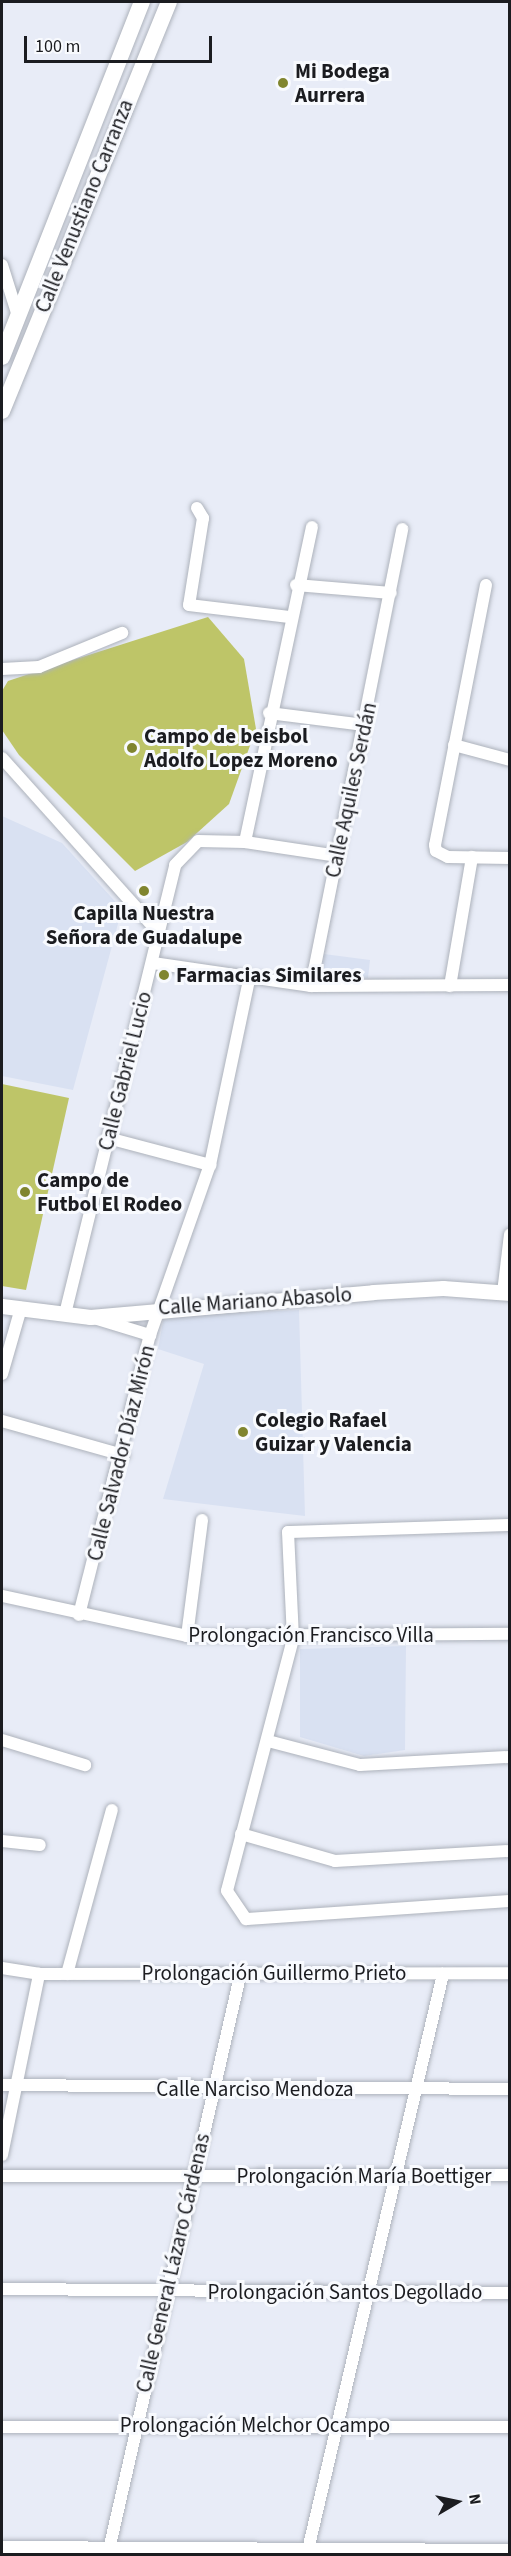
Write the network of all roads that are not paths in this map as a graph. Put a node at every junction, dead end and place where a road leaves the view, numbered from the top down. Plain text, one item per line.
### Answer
1 (142, 2) edge
2 (169, 2) edge
3 (2, 265) edge
4 (17, 314) junction
5 (6, 330) edge
6 (2, 357) edge
7 (2, 411) edge
8 (200, 513) dead end
9 (312, 527) dead end
10 (402, 529) dead end
11 (296, 585) junction
12 (486, 585) dead end
13 (391, 593) junction
14 (289, 617) junction
15 (122, 633) dead end
16 (2, 669) edge
17 (269, 713) junction
18 (364, 725) junction
19 (454, 745) junction
20 (2, 758) edge
21 (510, 760) edge
22 (245, 842) junction
23 (338, 856) junction
24 (472, 857) junction
25 (510, 858) edge
26 (159, 933) junction
27 (153, 963) junction
28 (249, 980) junction
29 (510, 985) edge
30 (311, 986) junction
31 (450, 986) junction
32 (108, 1137) junction
33 (210, 1165) junction
34 (510, 1234) edge
35 (506, 1293) edge
36 (2, 1306) edge
37 (160, 1307) junction
38 (21, 1308) junction
39 (65, 1314) junction
40 (90, 1317) junction
41 (150, 1335) junction
42 (2, 1374) edge
43 (2, 1421) edge
44 (123, 1455) junction
45 (202, 1520) dead end
46 (510, 1525) edge
47 (2, 1596) edge
48 (79, 1615) junction
49 (510, 1635) edge
50 (187, 1636) junction
51 (293, 1639) junction
52 (2, 1740) edge
53 (268, 1741) junction
54 (510, 1757) edge
55 (85, 1765) dead end
56 (112, 1809) dead end
57 (241, 1834) junction
58 (2, 1841) edge
59 (40, 1845) dead end
60 (510, 1851) edge
61 (510, 1901) edge
62 (2, 1968) edge
63 (241, 1972) junction
64 (510, 1973) edge
65 (39, 1974) junction
66 (67, 1974) junction
67 (443, 1974) junction
68 (2, 2085) edge
69 (17, 2087) junction
70 (416, 2089) junction
71 (510, 2089) edge
72 (212, 2090) junction
73 (2, 2155) edge
74 (510, 2175) edge
75 (2, 2176) edge
76 (197, 2176) junction
77 (396, 2176) junction
78 (2, 2289) edge
79 (370, 2291) junction
80 (169, 2293) junction
81 (510, 2293) edge
82 (134, 2423) junction
83 (335, 2425) junction
84 (2, 2427) edge
85 (510, 2427) edge
86 (2, 2547) edge
87 (109, 2550) edge
88 (308, 2550) edge
89 (509, 2552) edge

1 - 4 main road, Calle Venustiano Carranza
2 - 7 main road, Calle Venustiano Carranza
3 - 4 street
4 - 5 main road, Calle Venustiano Carranza
5 - 6 main road, Calle Venustiano Carranza
8 - 14 street
9 - 11 street
10 - 13 street, Calle Aquiles Serdán
11 - 13 street
11 - 14 street
12 - 19 street
13 - 18 street, Calle Aquiles Serdán
14 - 17 street
15 - 16 street
17 - 18 street
17 - 22 street
18 - 23 street, Calle Aquiles Serdán
19 - 21 street
19 - 24 street
20 - 26 street
22 - 23 street
22 - 26 street, Calle Gabriel Lucio
23 - 30 street, Calle Aquiles Serdán
24 - 25 street
24 - 31 street
26 - 27 street, Calle Gabriel Lucio
27 - 28 street
27 - 32 street, Calle Gabriel Lucio
28 - 30 street
28 - 33 street, Calle Salvador Díaz Mirón
29 - 31 street
30 - 31 street
32 - 33 street
32 - 39 street, Calle Gabriel Lucio
33 - 37 street, Calle Salvador Díaz Mirón
34 - 35 street
35 - 37 street, Calle Mariano Abasolo
36 - 38 street, Calle Mariano Abasolo
37 - 40 street, Calle Mariano Abasolo
37 - 41 street, Calle Salvador Díaz Mirón
38 - 39 street, Calle Mariano Abasolo
38 - 42 street
39 - 40 street, Calle Mariano Abasolo
40 - 41 street
41 - 44 street, Calle Salvador Díaz Mirón
43 - 44 street
44 - 48 street, Calle Salvador Díaz Mirón
45 - 50 street
46 - 51 street
47 - 48 street, Prolongación Francisco Villa
48 - 50 street, Prolongación Francisco Villa
49 - 51 street, Prolongación Francisco Villa
50 - 51 street, Prolongación Francisco Villa
51 - 53 street
52 - 55 street
53 - 54 street
53 - 57 street
56 - 66 street
57 - 60 street
57 - 61 street
58 - 59 street
62 - 65 street, Prolongación Guillermo Prieto
63 - 66 street, Prolongación Guillermo Prieto
63 - 67 street, Prolongación Guillermo Prieto
63 - 72 street, Calle General Lázaro Cárdenas
64 - 67 street, Prolongación Guillermo Prieto
65 - 66 street, Prolongación Guillermo Prieto
65 - 69 street
67 - 70 street
68 - 69 street, Calle Narciso Mendoza
69 - 72 street, Calle Narciso Mendoza
69 - 73 street
70 - 71 street, Calle Narciso Mendoza
70 - 72 street, Calle Narciso Mendoza
70 - 77 street
72 - 76 street, Calle General Lázaro Cárdenas
74 - 77 street, Prolongación María Boettiger
75 - 76 street, Prolongación María Boettiger
76 - 77 street, Prolongación María Boettiger
76 - 80 street, Calle General Lázaro Cárdenas
77 - 79 street
78 - 80 street, Prolongación Santos Degollado
79 - 80 street, Prolongación Santos Degollado
79 - 81 street, Prolongación Santos Degollado
79 - 83 street
80 - 82 street, Calle General Lázaro Cárdenas
82 - 83 street, Prolongación Melchor Ocampo
82 - 84 street, Prolongación Melchor Ocampo
82 - 87 street, Calle General Lázaro Cárdenas
83 - 85 street, Prolongación Melchor Ocampo
83 - 88 street
86 - 87 street
87 - 88 street
88 - 89 street

